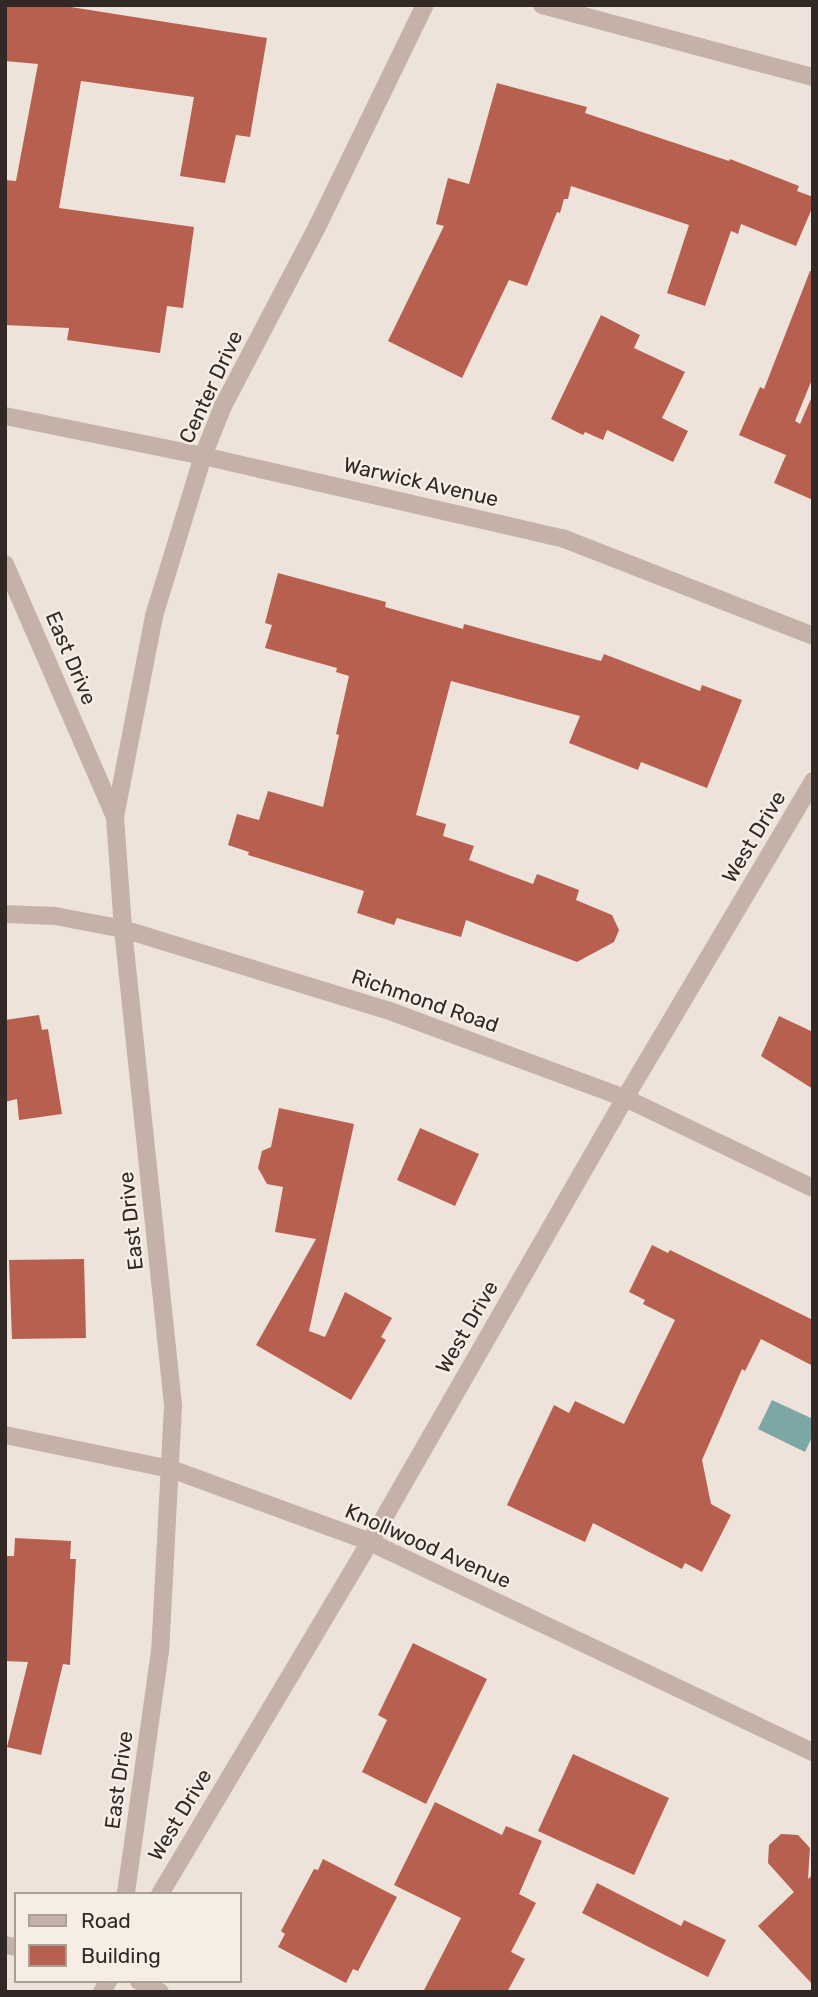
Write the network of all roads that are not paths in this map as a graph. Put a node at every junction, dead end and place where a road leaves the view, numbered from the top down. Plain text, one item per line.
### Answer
1 (425, 5) edge
2 (542, 5) edge
3 (813, 77) edge
4 (5, 416) edge
5 (203, 456) junction
6 (5, 564) edge
7 (813, 636) edge
8 (813, 781) edge
9 (115, 817) junction
10 (5, 914) edge
11 (123, 929) junction
12 (625, 1098) junction
13 (813, 1188) edge
14 (5, 1435) edge
15 (171, 1469) junction
16 (370, 1542) junction
17 (813, 1752) edge
18 (126, 1892) edge
19 (161, 1892) edge
20 (143, 1983) edge
21 (160, 1992) edge

1 - 5 street, Center Drive
2 - 3 street
4 - 5 street, Warwick Avenue
5 - 7 street, Warwick Avenue
5 - 9 street, Center Drive
6 - 9 street, East Drive
8 - 12 street, West Drive
9 - 11 street, East Drive
10 - 11 street, Richmond Road
11 - 12 street, Richmond Road
11 - 15 street, East Drive
12 - 13 street, Richmond Road
12 - 16 street, West Drive
14 - 15 street, Knollwood Avenue
15 - 16 street, Knollwood Avenue
15 - 18 street, East Drive
16 - 17 street, Knollwood Avenue
16 - 19 street, West Drive
20 - 21 street

